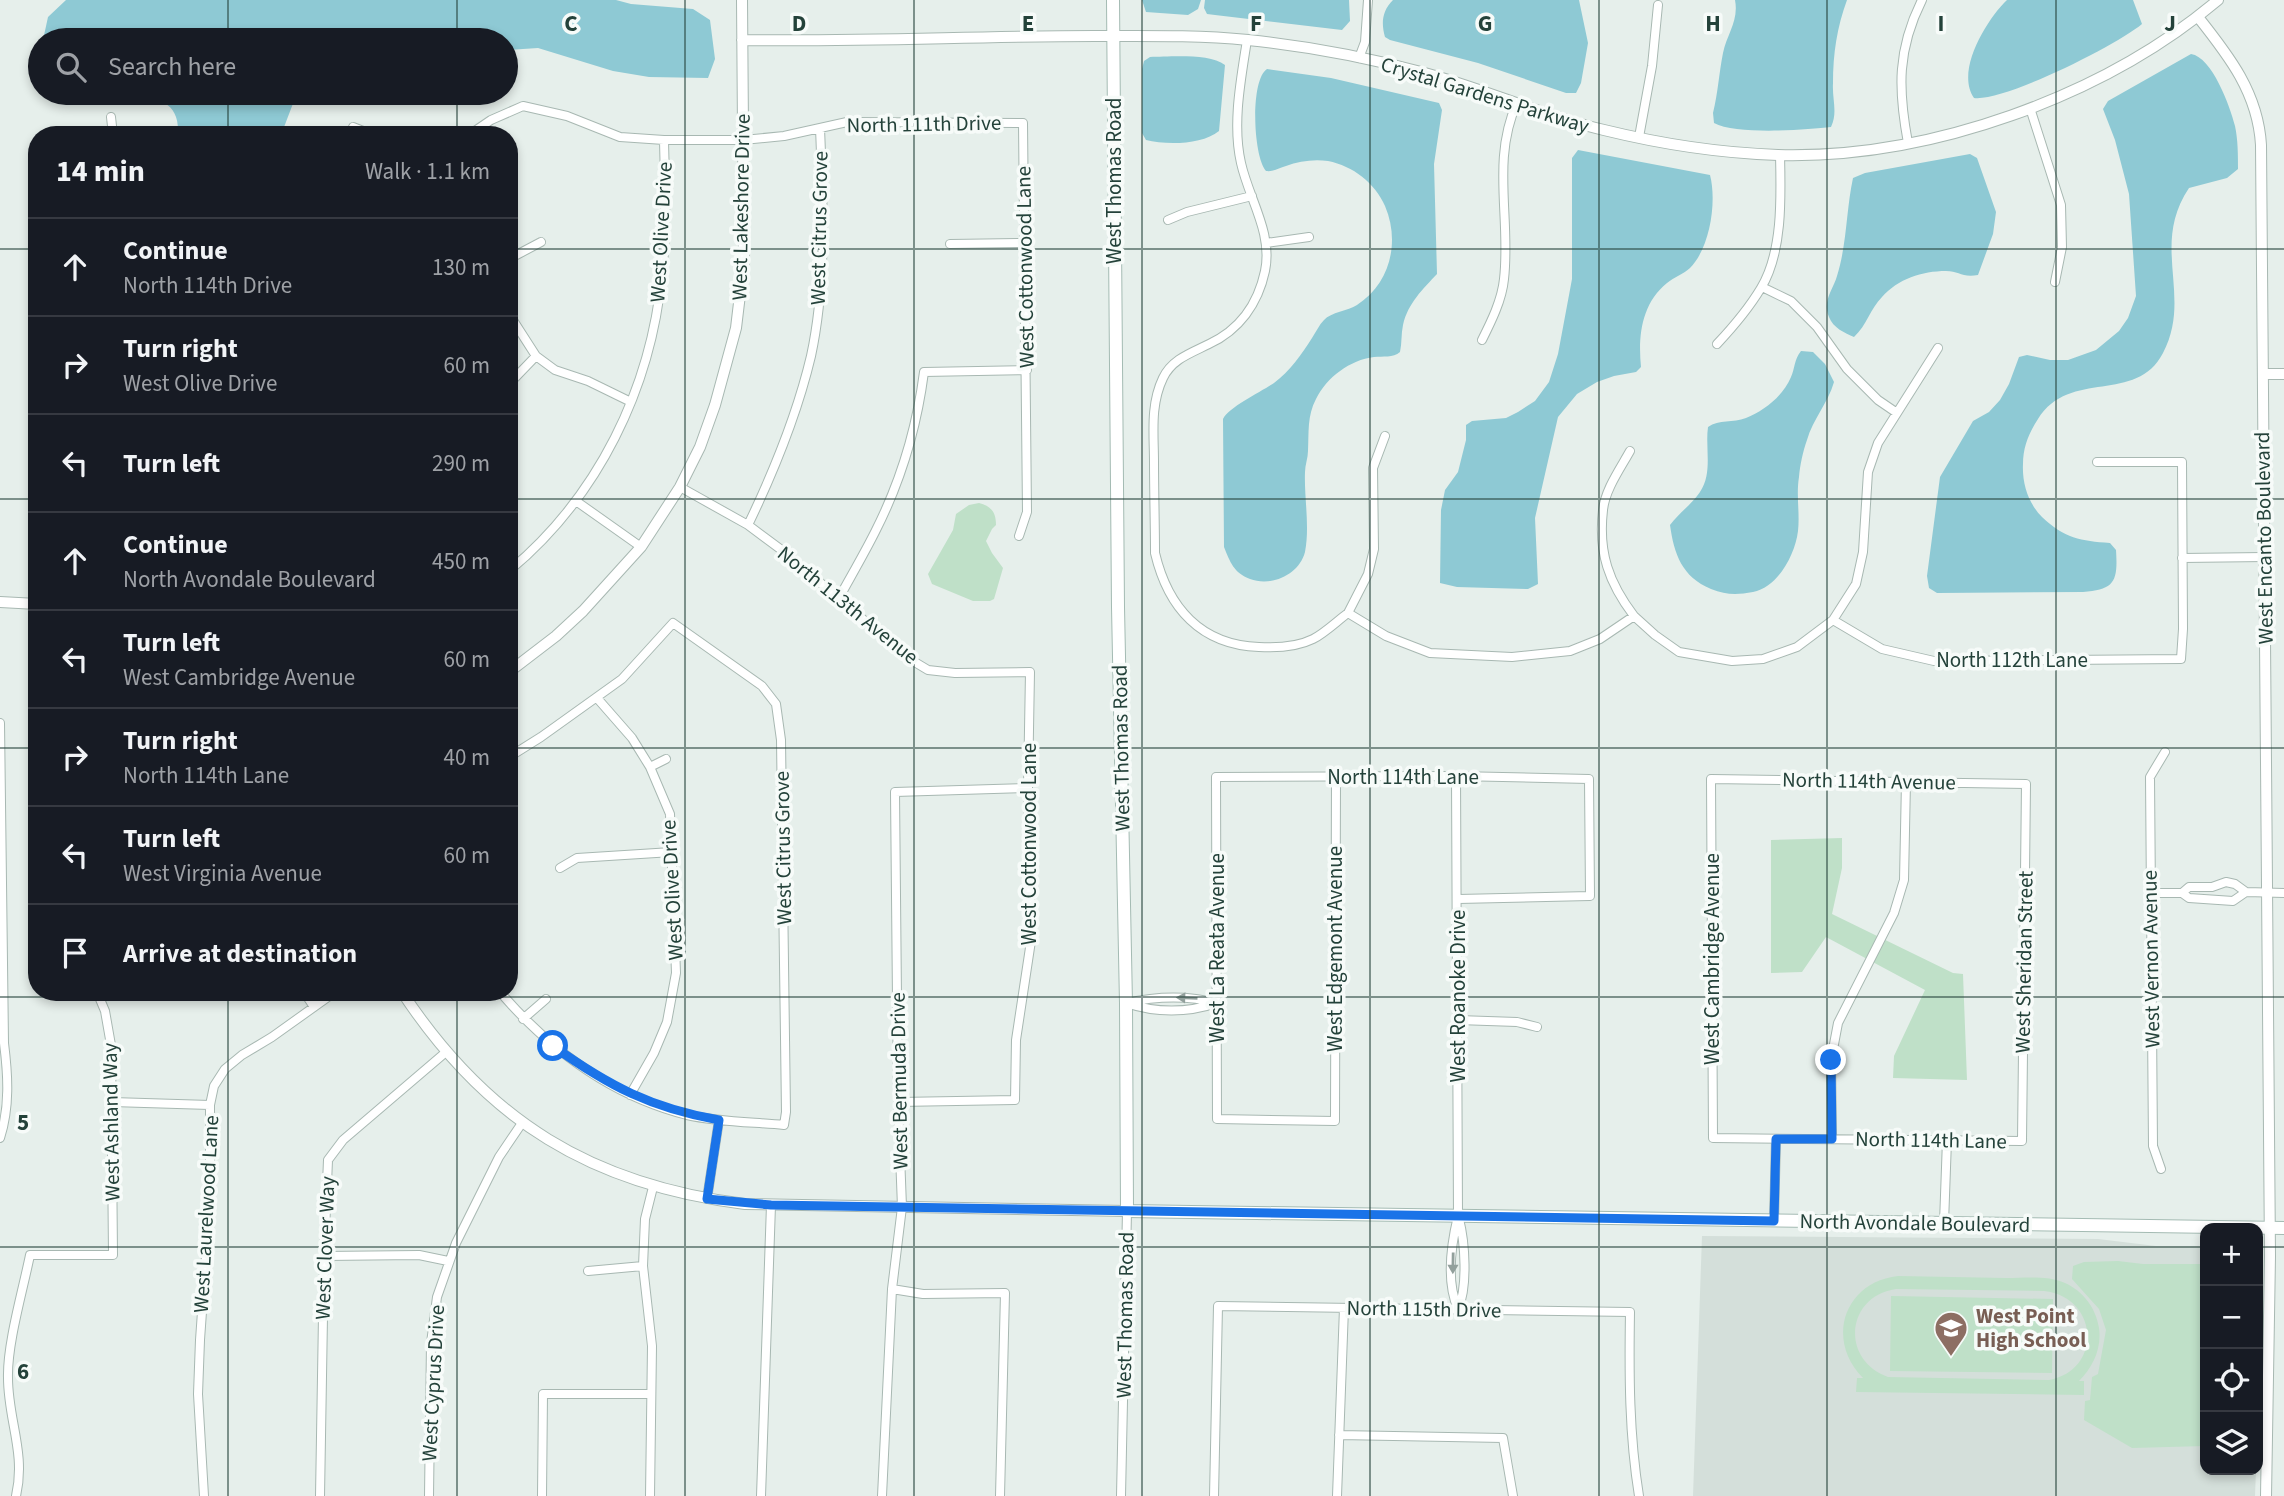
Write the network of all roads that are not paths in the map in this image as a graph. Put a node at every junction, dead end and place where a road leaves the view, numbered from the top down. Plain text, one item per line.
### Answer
1 (742, 0) edge
2 (1113, 0) edge
3 (1368, 0) edge
4 (1922, 0) edge
5 (2218, 0) edge
6 (1658, 5) dead end
7 (2198, 17) junction
8 (1113, 36) junction
9 (742, 40) junction
10 (1247, 40) junction
11 (1359, 58) junction
12 (1517, 103) junction
13 (2030, 108) junction
14 (111, 117) dead end
15 (1023, 123) joint
16 (112, 126) edge
17 (482, 126) edge
18 (820, 128) junction
19 (1639, 137) junction
20 (664, 140) junction
21 (743, 140) junction
22 (1908, 143) junction
23 (1780, 155) junction
24 (1252, 196) junction
25 (1168, 220) dead end
26 (1309, 237) dead end
27 (541, 242) dead end
28 (1024, 243) junction
29 (1266, 243) junction
30 (950, 244) dead end
31 (518, 254) edge
32 (2055, 282) dead end
33 (1762, 286) junction
34 (518, 328) edge
35 (1482, 340) dead end
36 (1717, 344) dead end
37 (1938, 348) dead end
38 (536, 356) junction
39 (1027, 370) junction
40 (2263, 374) junction
41 (2284, 374) edge
42 (518, 375) edge
43 (631, 402) junction
44 (1898, 414) junction
45 (1385, 436) dead end
46 (1630, 452) dead end
47 (2097, 462) dead end
48 (680, 487) junction
49 (576, 501) junction
50 (748, 525) junction
51 (1019, 536) dead end
52 (642, 547) junction
53 (2265, 557) junction
54 (2182, 558) junction
55 (518, 564) edge
56 (839, 598) junction
57 (0, 602) edge
58 (28, 604) edge
59 (1348, 612) junction
60 (1634, 616) junction
61 (1833, 620) junction
62 (518, 665) edge
63 (1030, 672) joint
64 (597, 698) junction
65 (0, 723) edge
66 (518, 751) edge
67 (2165, 752) dead end
68 (666, 760) dead end
69 (650, 767) junction
70 (1336, 776) junction
71 (1456, 776) junction
72 (1216, 777) joint
73 (1711, 779) joint
74 (1906, 781) junction
75 (2026, 784) joint
76 (1028, 788) junction
77 (672, 852) junction
78 (560, 868) dead end
79 (2211, 887) junction
80 (2246, 892) junction
81 (2268, 892) junction
82 (2150, 893) junction
83 (2182, 893) junction
84 (2284, 893) edge
85 (1458, 899) junction
86 (2212, 899) junction
87 (546, 999) dead end
88 (101, 1001) edge
89 (310, 1001) edge
90 (322, 1001) edge
91 (409, 1001) edge
92 (508, 1001) edge
93 (1126, 1003) junction
94 (1217, 1003) junction
95 (314, 1007) junction
96 (523, 1019) junction
97 (1458, 1020) junction
98 (1537, 1027) dead end
99 (446, 1052) junction
100 (630, 1095) junction
101 (112, 1102) junction
102 (898, 1102) junction
103 (210, 1105) junction
104 (1217, 1119) joint
105 (719, 1120) junction
106 (522, 1123) junction
107 (0, 1138) edge
108 (1713, 1138) joint
109 (1776, 1139) junction
110 (1832, 1139) junction
111 (1947, 1140) junction
112 (2022, 1141) joint
113 (2161, 1169) dead end
114 (653, 1187) junction
115 (707, 1199) junction
116 (771, 1205) junction
117 (902, 1207) junction
118 (1126, 1211) junction
119 (1458, 1216) junction
120 (1774, 1221) junction
121 (1944, 1223) junction
122 (2269, 1228) junction
123 (2284, 1228) edge
124 (324, 1256) junction
125 (448, 1261) junction
126 (643, 1266) junction
127 (588, 1271) dead end
128 (892, 1289) junction
129 (1344, 1308) junction
130 (1458, 1309) junction
131 (651, 1394) junction
132 (1339, 1435) junction
133 (16, 1496) edge
134 (204, 1496) edge
135 (320, 1496) edge
136 (429, 1496) edge
137 (541, 1496) edge
138 (650, 1496) edge
139 (761, 1496) edge
140 (882, 1496) edge
141 (1000, 1496) edge
142 (1121, 1496) edge
143 (1214, 1496) edge
144 (1337, 1496) edge
145 (1513, 1496) edge
146 (1639, 1496) edge
147 (2266, 1496) edge

1 - 9 street, West Lakeshore Drive
2 - 8 main road, West Thomas Road
3 - 11 street
4 - 22 street
5 - 7 street, Crystal Gardens Parkway
6 - 19 street
7 - 13 street, Crystal Gardens Parkway
7 - 40 street, West Encanto Boulevard
8 - 9 street, Crystal Gardens Parkway
8 - 10 street, Crystal Gardens Parkway
8 - 93 main road, West Thomas Road
9 - 21 street, West Lakeshore Drive
10 - 11 street, Crystal Gardens Parkway
10 - 24 street
11 - 12 street, Crystal Gardens Parkway
12 - 19 street, Crystal Gardens Parkway
12 - 35 street
13 - 22 street, Crystal Gardens Parkway
13 - 32 street
14 - 16 street
15 - 18 street, North 111th Drive
15 - 28 street, West Cottonwood Lane
17 - 20 street, North 111th Drive
18 - 21 street, North 111th Drive
18 - 50 street, West Citrus Grove
19 - 23 street, Crystal Gardens Parkway
20 - 21 street, North 111th Drive
20 - 43 street, West Olive Drive
21 - 48 street, West Lakeshore Drive
22 - 23 street, Crystal Gardens Parkway
23 - 33 street
24 - 25 street
24 - 29 street
26 - 29 street
27 - 31 street
28 - 30 street
28 - 39 street, West Cottonwood Lane
29 - 59 street
33 - 36 street
33 - 44 street
34 - 38 street
37 - 44 street
38 - 42 street
38 - 43 street
39 - 51 street, West Cottonwood Lane
39 - 56 street
40 - 41 street
40 - 53 street, West Encanto Boulevard
43 - 49 street, West Olive Drive
44 - 61 street
45 - 59 street
46 - 60 street
47 - 54 street
48 - 50 street, North 113th Avenue
48 - 52 street, West Lakeshore Drive
49 - 52 street
49 - 55 street, West Olive Drive
50 - 56 street, North 113th Avenue
52 - 62 street, West Lakeshore Drive
53 - 54 street
53 - 81 street, West Encanto Boulevard
54 - 61 street, North 112th Lane
56 - 63 street, North 113th Avenue
57 - 58 street
59 - 60 street
60 - 61 street
63 - 76 street, West Cottonwood Lane
64 - 66 street
64 - 69 street, West Olive Drive
64 - 105 street, West Citrus Grove
65 - 107 street
67 - 82 street, West Vernon Avenue
68 - 69 street
69 - 77 street, West Olive Drive
70 - 71 street, North 114th Lane
70 - 72 street, North 114th Lane
70 - 104 street, West Edgemont Avenue
71 - 85 street, West Roanoke Drive
71 - 85 street, North 114th Lane
72 - 94 street, West La Reata Avenue
73 - 74 street, North 114th Avenue
73 - 108 street, West Cambridge Avenue
74 - 75 street, North 114th Avenue
74 - 110 street
75 - 112 street, West Sheridan Street
76 - 102 street, West Cottonwood Lane
76 - 102 street, West Bermuda Drive
77 - 78 street
77 - 100 street, West Olive Drive
79 - 80 street
79 - 83 street
79 - 86 street
80 - 81 street
80 - 86 street
81 - 84 street
81 - 122 street, West Encanto Boulevard
82 - 83 street
82 - 113 street, West Vernon Avenue
83 - 86 street
85 - 97 street, West Roanoke Drive
87 - 96 street
88 - 101 street, West Ashland Way
89 - 95 street
90 - 95 street, West Laurelwood Lane
91 - 99 street
92 - 96 street
93 - 94 street
93 - 118 main road, West Thomas Road
94 - 104 street, West La Reata Avenue
95 - 103 street, West Laurelwood Lane
96 - 100 street
97 - 98 street
97 - 119 street, West Roanoke Drive
99 - 106 street
99 - 124 street, West Clover Way
100 - 105 street
101 - 103 street
101 - 133 street, West Ashland Way
102 - 117 street, West Bermuda Drive
103 - 134 street, West Laurelwood Lane
105 - 115 street
106 - 114 street
106 - 125 street, West Cyprus Drive
108 - 109 street, North 114th Lane
109 - 110 street, North 114th Lane
109 - 120 street
110 - 111 street, North 114th Lane
111 - 112 street, North 114th Lane
111 - 121 street
114 - 115 street
114 - 126 street
115 - 116 street
116 - 117 street
116 - 139 street
117 - 118 street
117 - 128 street, West Bermuda Drive
118 - 119 main road, North Avondale Boulevard
118 - 142 street, West Thomas Road
119 - 120 main road, North Avondale Boulevard
119 - 130 street, West Roanoke Drive
120 - 121 main road, North Avondale Boulevard
121 - 122 main road, North Avondale Boulevard
122 - 123 main road, North Avondale Boulevard
122 - 147 street, West Encanto Boulevard
124 - 125 street
124 - 135 street, West Clover Way
125 - 136 street, West Cyprus Drive
126 - 127 street
126 - 131 street
128 - 140 street, West Bermuda Drive
128 - 141 street
129 - 130 street, North 115th Drive
129 - 132 street
129 - 143 street, North 115th Drive
130 - 146 street, North 115th Drive
131 - 137 street
131 - 138 street
132 - 144 street
132 - 145 street

